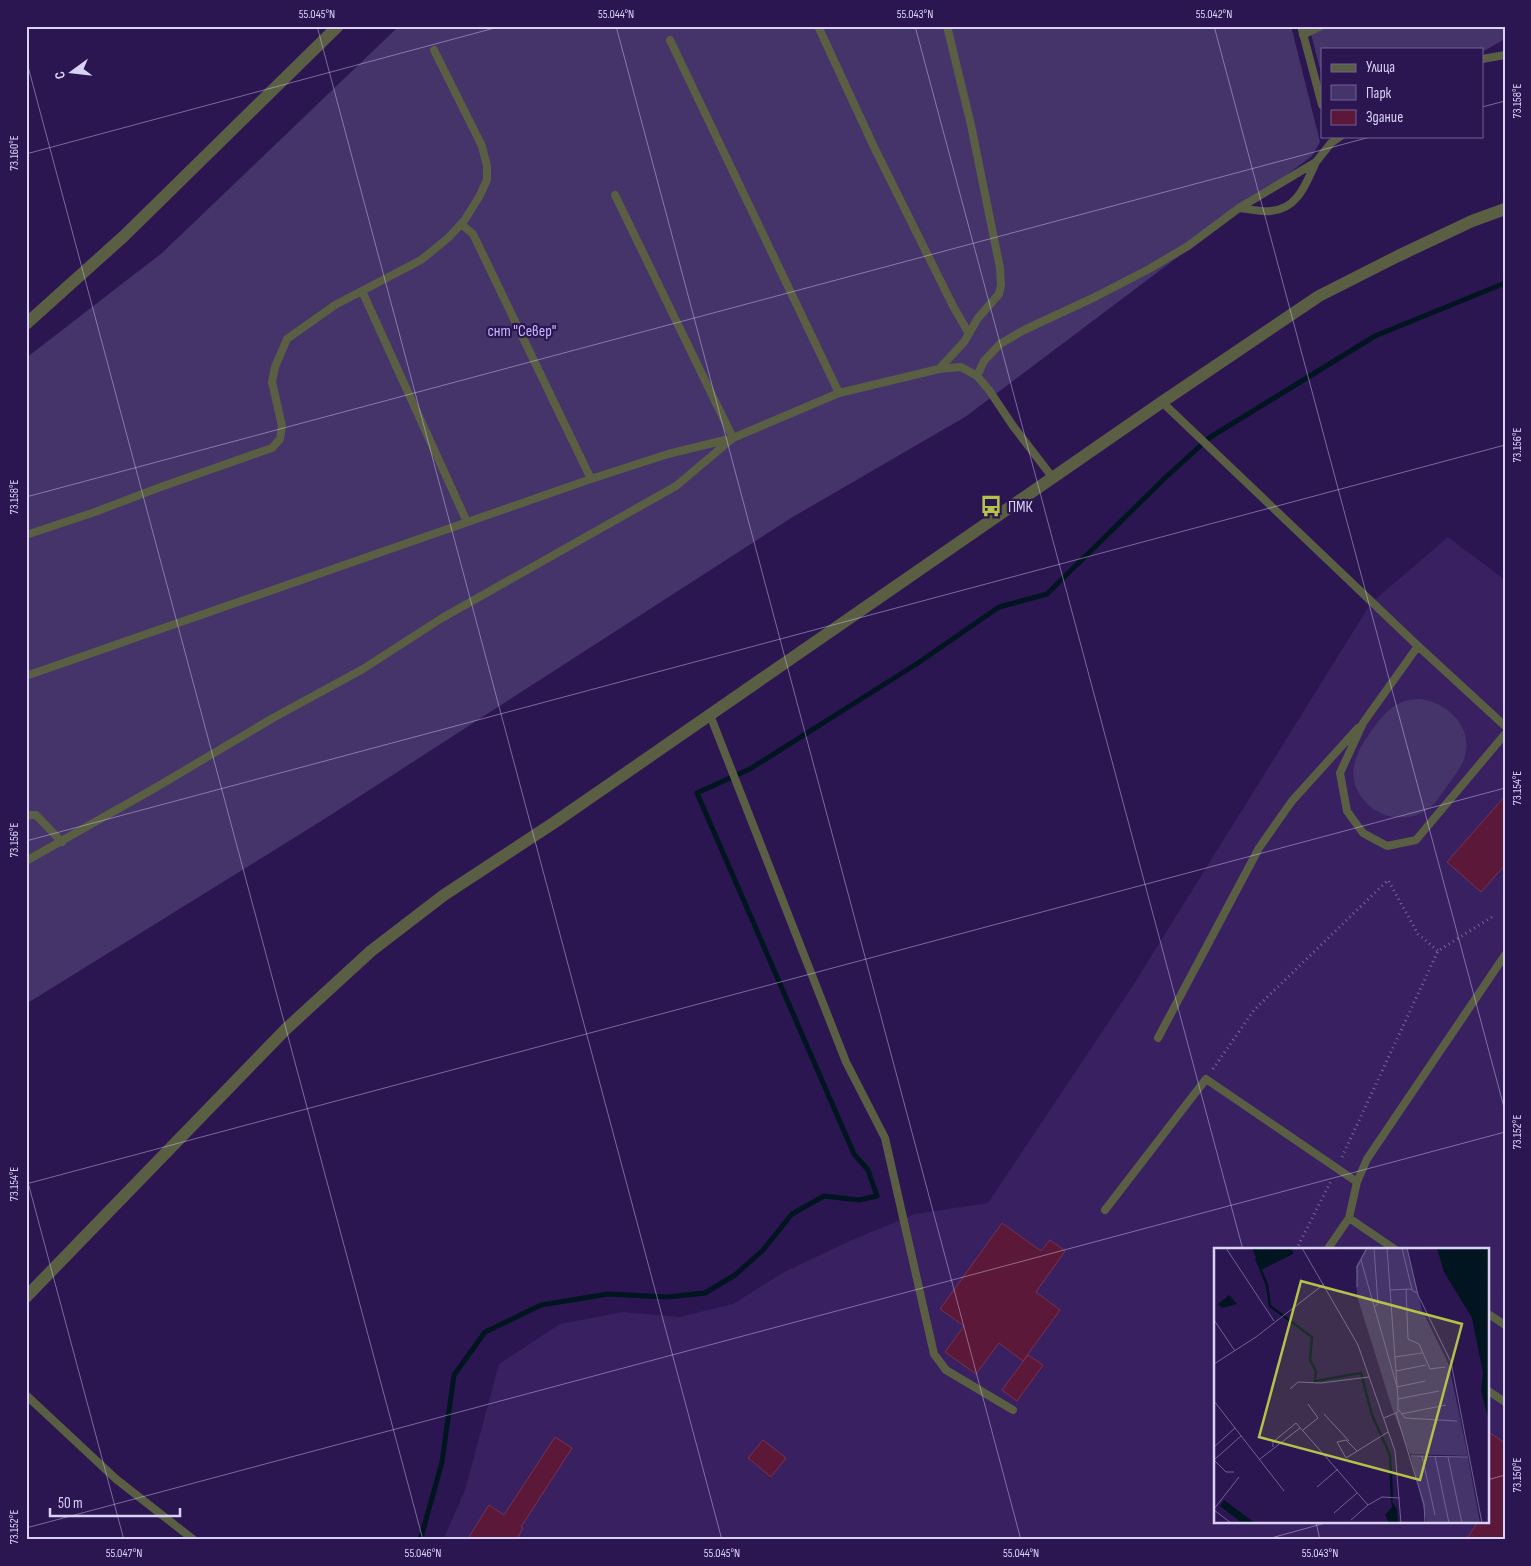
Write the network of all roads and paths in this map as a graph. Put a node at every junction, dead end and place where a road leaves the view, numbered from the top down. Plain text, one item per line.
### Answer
1 (338, 26) edge
2 (818, 26) edge
3 (948, 26) edge
4 (1301, 26) edge
5 (1321, 26) edge
6 (1303, 36) junction
7 (670, 40) dead end
8 (434, 50) dead end
9 (1505, 55) edge
10 (1484, 59) edge
11 (1321, 102) edge
12 (1330, 140) edge
13 (1316, 162) junction
14 (615, 195) dead end
15 (1239, 208) junction
16 (1505, 209) edge
17 (461, 224) junction
18 (362, 291) junction
19 (26, 324) edge
20 (968, 332) junction
21 (939, 369) junction
22 (977, 376) junction
23 (839, 394) junction
24 (1162, 402) junction
25 (733, 438) junction
26 (1053, 478) junction
27 (591, 479) junction
28 (468, 522) junction
29 (26, 536) edge
30 (1418, 646) junction
31 (26, 676) edge
32 (710, 715) junction
33 (1363, 723) junction
34 (1505, 726) edge
35 (1505, 734) edge
36 (26, 815) edge
37 (62, 842) junction
38 (26, 861) edge
39 (1492, 917) dead end
40 (1438, 951) junction
41 (1505, 955) edge
42 (1158, 1038) dead end
43 (1206, 1079) junction
44 (1337, 1170) junction
45 (1357, 1182) junction
46 (1105, 1210) dead end
47 (1349, 1218) junction
48 (1297, 1248) edge
49 (1328, 1248) edge
50 (1393, 1248) edge
51 (26, 1297) edge
52 (1488, 1314) edge
53 (1505, 1325) edge
54 (1488, 1391) edge
55 (26, 1395) edge
56 (1505, 1402) edge
57 (1013, 1410) dead end
58 (194, 1540) edge

1 - 19 street
2 - 20 lane
3 - 20 lane
4 - 6 lane
5 - 6 lane
6 - 11 lane
7 - 23 lane
8 - 17 lane
9 - 10 lane
12 - 13 lane
13 - 15 lane
13 - 15 lane
14 - 25 lane
15 - 22 lane
16 - 24 street
17 - 18 lane
17 - 27 lane
18 - 28 lane
18 - 29 lane
20 - 21 lane
21 - 22 lane
21 - 23 lane
22 - 26 lane
23 - 25 lane
24 - 26 street
24 - 30 lane
25 - 27 lane
25 - 37 lane
26 - 32 street
27 - 28 lane
28 - 31 lane
30 - 33 lane
30 - 34 lane
32 - 51 street
32 - 57 lane
33 - 35 lane
33 - 42 lane
36 - 37 lane
37 - 38 lane
39 - 40 path
40 - 43 path
40 - 44 path
41 - 45 lane
43 - 44 lane
43 - 46 lane
44 - 45 lane
44 - 48 path
45 - 47 lane
47 - 49 lane
47 - 50 lane
52 - 53 lane
54 - 56 lane
55 - 58 lane

